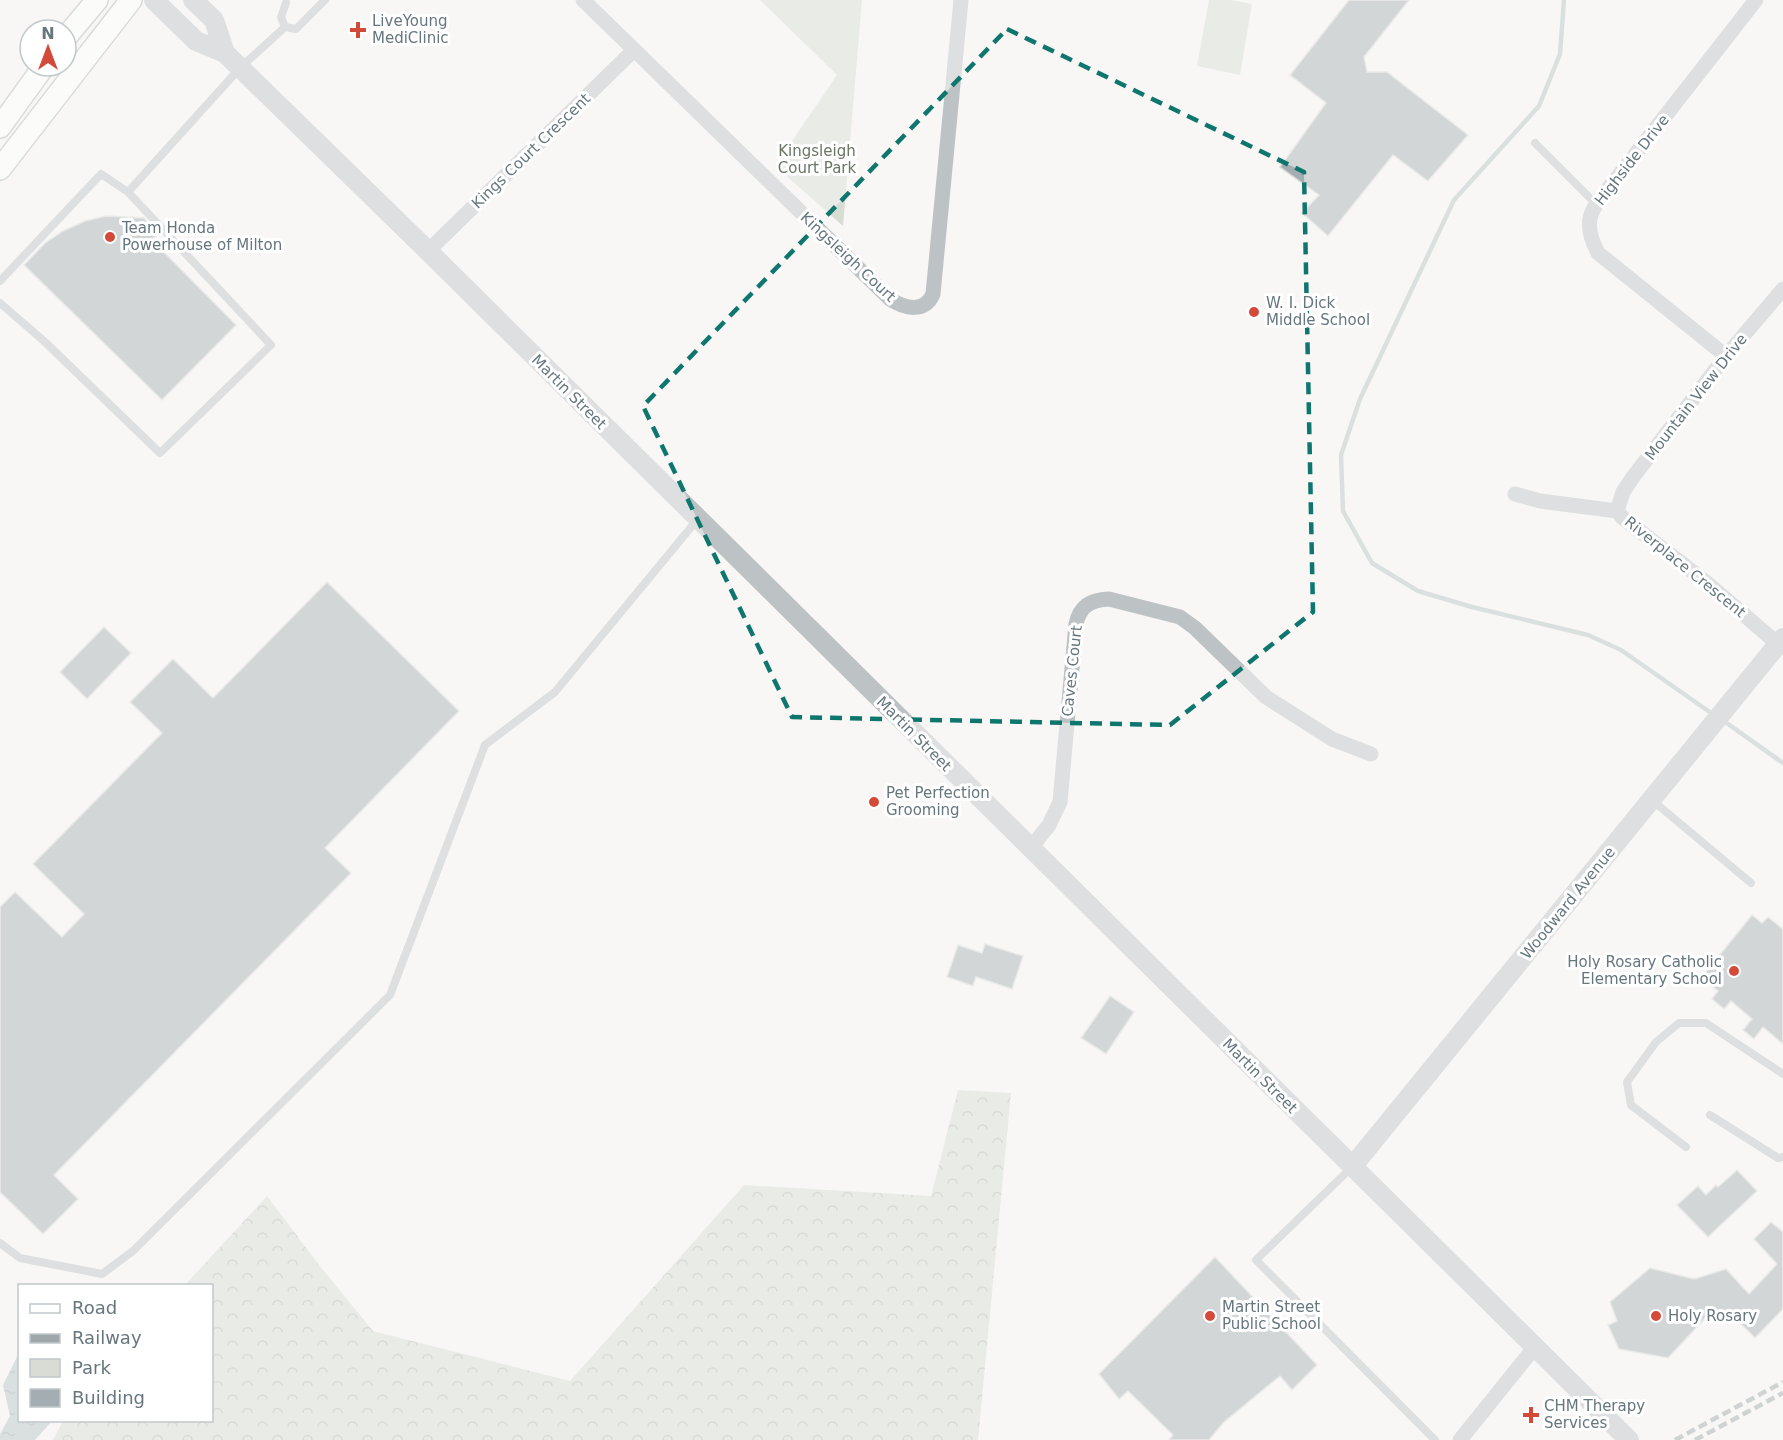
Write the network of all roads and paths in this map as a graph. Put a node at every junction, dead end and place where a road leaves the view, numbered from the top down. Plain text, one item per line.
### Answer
1 (97, 0) edge
2 (131, 0) edge
3 (154, 0) edge
4 (193, 0) edge
5 (325, 0) edge
6 (583, 0) edge
7 (961, 0) edge
8 (1756, 0) edge
9 (286, 1) edge
10 (78, 23) edge
11 (285, 27) junction
12 (634, 50) junction
13 (225, 53) junction
14 (240, 68) junction
15 (35, 78) edge
16 (0, 127) edge
17 (1535, 143) dead end
18 (0, 169) edge
19 (129, 192) junction
20 (1596, 204) junction
21 (428, 251) junction
22 (0, 281) edge
23 (1783, 289) edge
24 (0, 303) edge
25 (1726, 356) junction
26 (1515, 494) dead end
27 (1617, 511) junction
28 (698, 520) junction
29 (1780, 641) edge
30 (1371, 754) dead end
31 (1652, 800) junction
32 (1030, 849) junction
33 (1751, 883) dead end
34 (1783, 1074) edge
35 (1710, 1115) dead end
36 (1686, 1147) dead end
37 (1783, 1157) edge
38 (1352, 1167) junction
39 (0, 1244) edge
40 (1534, 1348) junction
41 (1435, 1440) edge
42 (1460, 1440) edge
43 (1629, 1440) edge

1 - 10 main road
2 - 18 main road
3 - 13 street, Martin Street
4 - 13 street, Martin Street
5 - 11 lane
6 - 12 street, Kingsleigh Court
7 - 12 street, Kingsleigh Court
8 - 20 street, Highside Drive
9 - 11 lane
11 - 14 lane
12 - 21 street, Kings Court Crescent
13 - 14 street, Martin Street
14 - 19 lane
14 - 21 street, Martin Street
15 - 16 main road
17 - 20 lane
19 - 22 lane
19 - 24 lane
20 - 25 street, Highside Drive
21 - 28 street, Martin Street
23 - 25 street, Mountain View Drive
25 - 27 street, Mountain View Drive
26 - 27 street, Riverplace Crescent
27 - 29 street, Riverplace Crescent
28 - 32 street, Martin Street
28 - 39 lane
29 - 31 street, Woodward Avenue
30 - 32 street, Caves Court
31 - 33 lane
31 - 38 street, Woodward Avenue
32 - 38 street, Martin Street
34 - 36 lane
35 - 37 lane
38 - 40 street, Martin Street
38 - 41 lane
40 - 42 street
40 - 43 street, Martin Street

